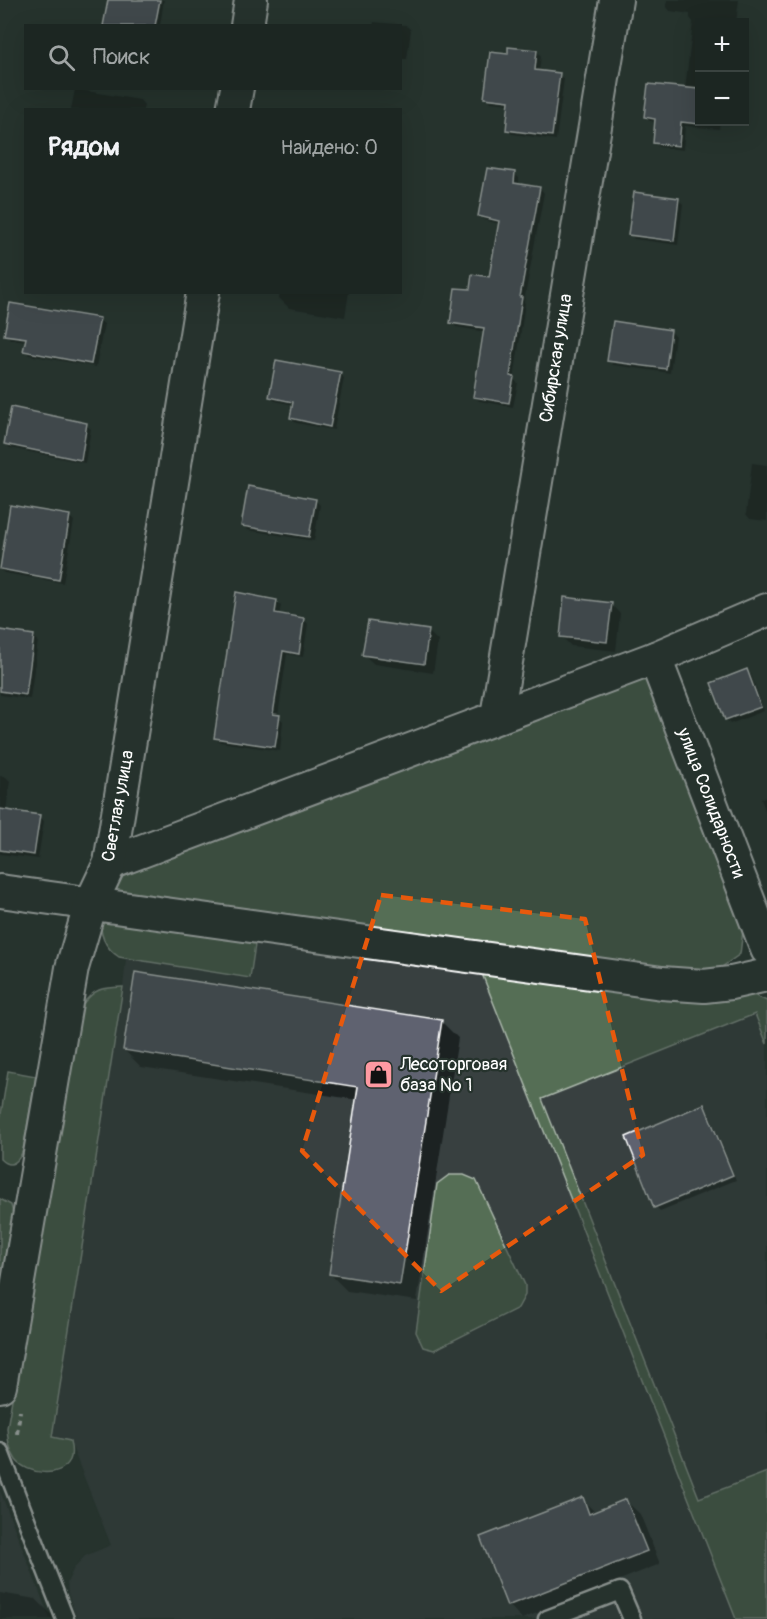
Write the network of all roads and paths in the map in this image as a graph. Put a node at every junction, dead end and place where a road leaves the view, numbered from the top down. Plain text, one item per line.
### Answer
1 (251, 0) edge
2 (616, 0) edge
3 (247, 24) edge
4 (237, 90) edge
5 (233, 108) edge
6 (204, 294) edge
7 (767, 610) edge
8 (655, 658) junction
9 (497, 716) junction
10 (110, 863) junction
11 (0, 891) edge
12 (91, 903) junction
13 (767, 949) edge
14 (767, 975) edge
15 (11, 1395) edge
16 (16, 1442) dead end
17 (0, 1452) edge
18 (65, 1619) edge
19 (547, 1619) edge
20 (632, 1619) edge

1 - 3 street
2 - 9 street, Сибирская улица
4 - 5 street
6 - 10 street, Светлая улица
7 - 8 street
8 - 9 street
8 - 13 street, улица Солидарности
9 - 10 street
10 - 12 street, Светлая улица
11 - 12 street
12 - 14 street
12 - 15 street, Светлая улица
15 - 16 path
17 - 18 lane
19 - 20 lane

